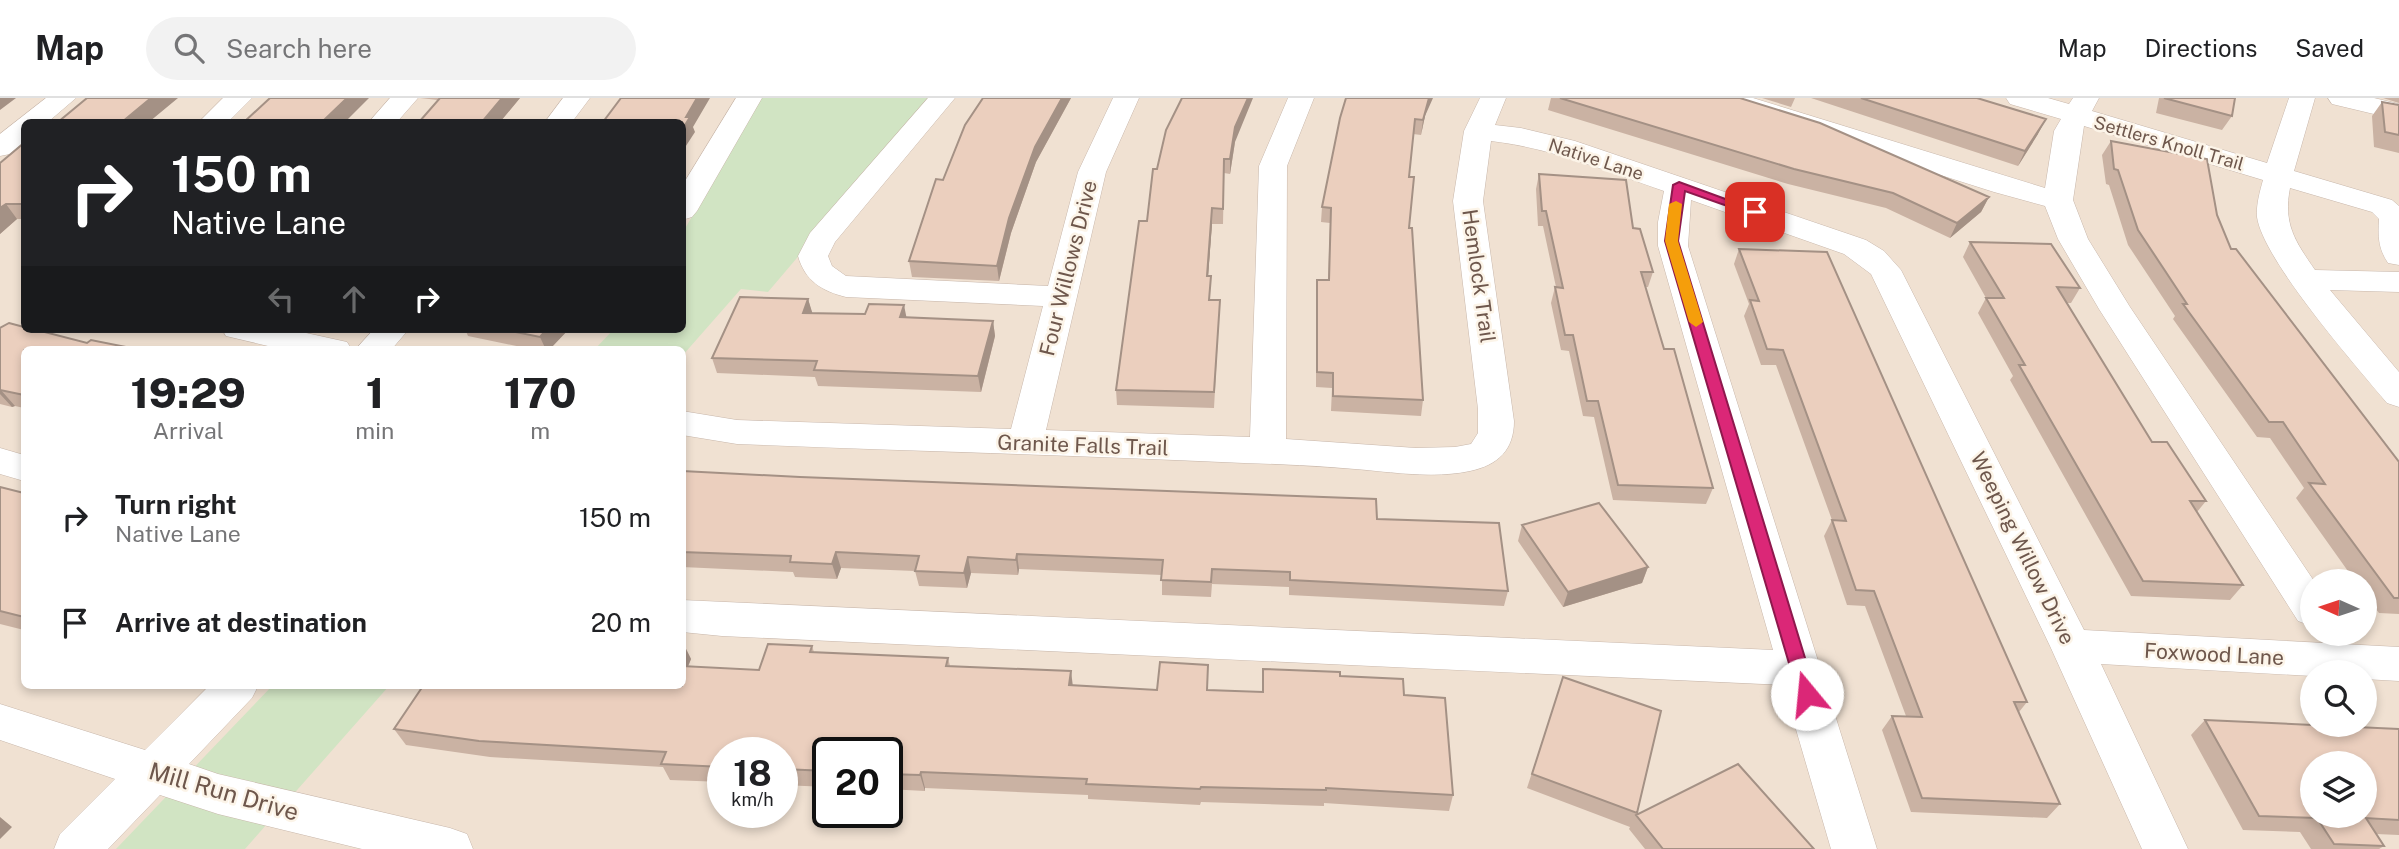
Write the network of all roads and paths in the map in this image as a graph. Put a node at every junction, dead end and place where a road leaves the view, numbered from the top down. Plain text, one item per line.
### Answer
1 (63, 98) edge
2 (239, 98) edge
3 (405, 98) edge
4 (577, 98) edge
5 (749, 98) edge
6 (942, 98) edge
7 (1126, 98) edge
8 (1301, 98) edge
9 (1493, 98) edge
10 (1726, 98) edge
11 (2019, 98) edge
12 (2302, 98) edge
13 (2341, 98) edge
14 (2082, 107) edge
15 (2399, 112) edge
16 (36, 119) edge
17 (215, 119) edge
18 (385, 119) edge
19 (560, 119) edge
20 (21, 130) edge
21 (1478, 131) junction
22 (0, 148) edge
23 (2279, 174) junction
24 (1679, 185) junction
25 (2058, 200) junction
26 (686, 204) edge
27 (1869, 255) joint
28 (2399, 256) edge
29 (2306, 279) junction
30 (2399, 282) edge
31 (1060, 297) junction
32 (256, 333) edge
33 (389, 333) edge
34 (317, 346) edge
35 (376, 346) edge
36 (2393, 381) edge
37 (686, 424) edge
38 (1025, 443) junction
39 (1268, 451) junction
40 (1484, 453) joint
41 (0, 461) edge
42 (21, 467) edge
43 (2300, 592) edge
44 (686, 616) edge
45 (2071, 646) junction
46 (2336, 647) edge
47 (2399, 664) edge
48 (1799, 668) junction
49 (234, 689) edge
50 (0, 722) edge
51 (154, 772) junction
52 (77, 849) edge
53 (450, 849) edge
54 (1854, 849) edge
55 (2165, 849) edge

1 - 16 street
2 - 17 street
3 - 18 street
4 - 19 street
5 - 26 street
6 - 31 street
7 - 31 street, Four Willows Drive
8 - 39 street
9 - 21 street, Hemlock Trail
10 - 25 street
11 - 14 street, Settlers Knoll Trail
12 - 23 street
13 - 15 street
14 - 23 street, Settlers Knoll Trail
14 - 25 street
20 - 22 street
21 - 24 street, Native Lane
21 - 40 street, Hemlock Trail
23 - 28 street, Settlers Knoll Trail
23 - 29 street
24 - 27 street, Native Lane
24 - 48 street
25 - 43 street
27 - 45 street, Weeping Willow Drive
29 - 30 street
29 - 36 street
31 - 38 street, Four Willows Drive
32 - 34 street
33 - 35 street
37 - 38 street, Granite Falls Trail
38 - 39 street, Granite Falls Trail
39 - 40 street, Granite Falls Trail
41 - 42 street
44 - 48 street
45 - 46 street, Foxwood Lane
45 - 55 street, Weeping Willow Drive
46 - 47 street, Foxwood Lane
48 - 54 street
49 - 51 street
50 - 51 street, Mill Run Drive
51 - 52 street
51 - 53 street, Mill Run Drive

